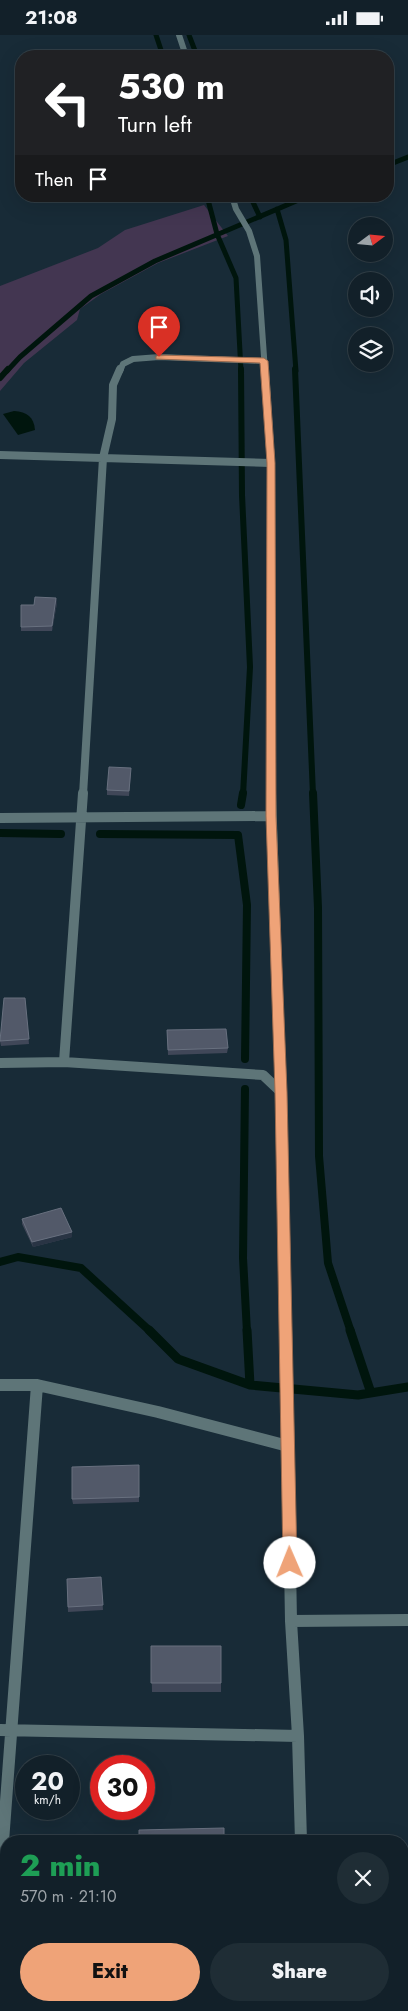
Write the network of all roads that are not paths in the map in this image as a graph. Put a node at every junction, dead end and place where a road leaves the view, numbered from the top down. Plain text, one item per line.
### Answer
1 (179, 35) edge
2 (184, 50) edge
3 (234, 202) edge
4 (264, 361) junction
5 (0, 455) edge
6 (103, 458) junction
7 (271, 463) junction
8 (271, 816) junction
9 (82, 817) junction
10 (0, 818) edge
11 (64, 1062) junction
12 (0, 1063) edge
13 (281, 1092) junction
14 (0, 1385) edge
15 (37, 1385) junction
16 (288, 1446) junction
17 (408, 1620) edge
18 (291, 1621) junction
19 (5, 1730) edge
20 (298, 1736) junction
21 (2, 1835) edge
22 (301, 1835) edge

1 - 2 street
3 - 4 street
4 - 6 street
4 - 7 street
5 - 6 street
6 - 7 street
6 - 9 street
7 - 8 street
8 - 9 street
8 - 13 street
9 - 10 street
9 - 11 street
11 - 12 street
11 - 13 street
13 - 16 street
14 - 15 street
15 - 16 street
15 - 19 street
16 - 18 street
17 - 18 street
18 - 20 street
19 - 20 street
19 - 21 street
20 - 22 street

